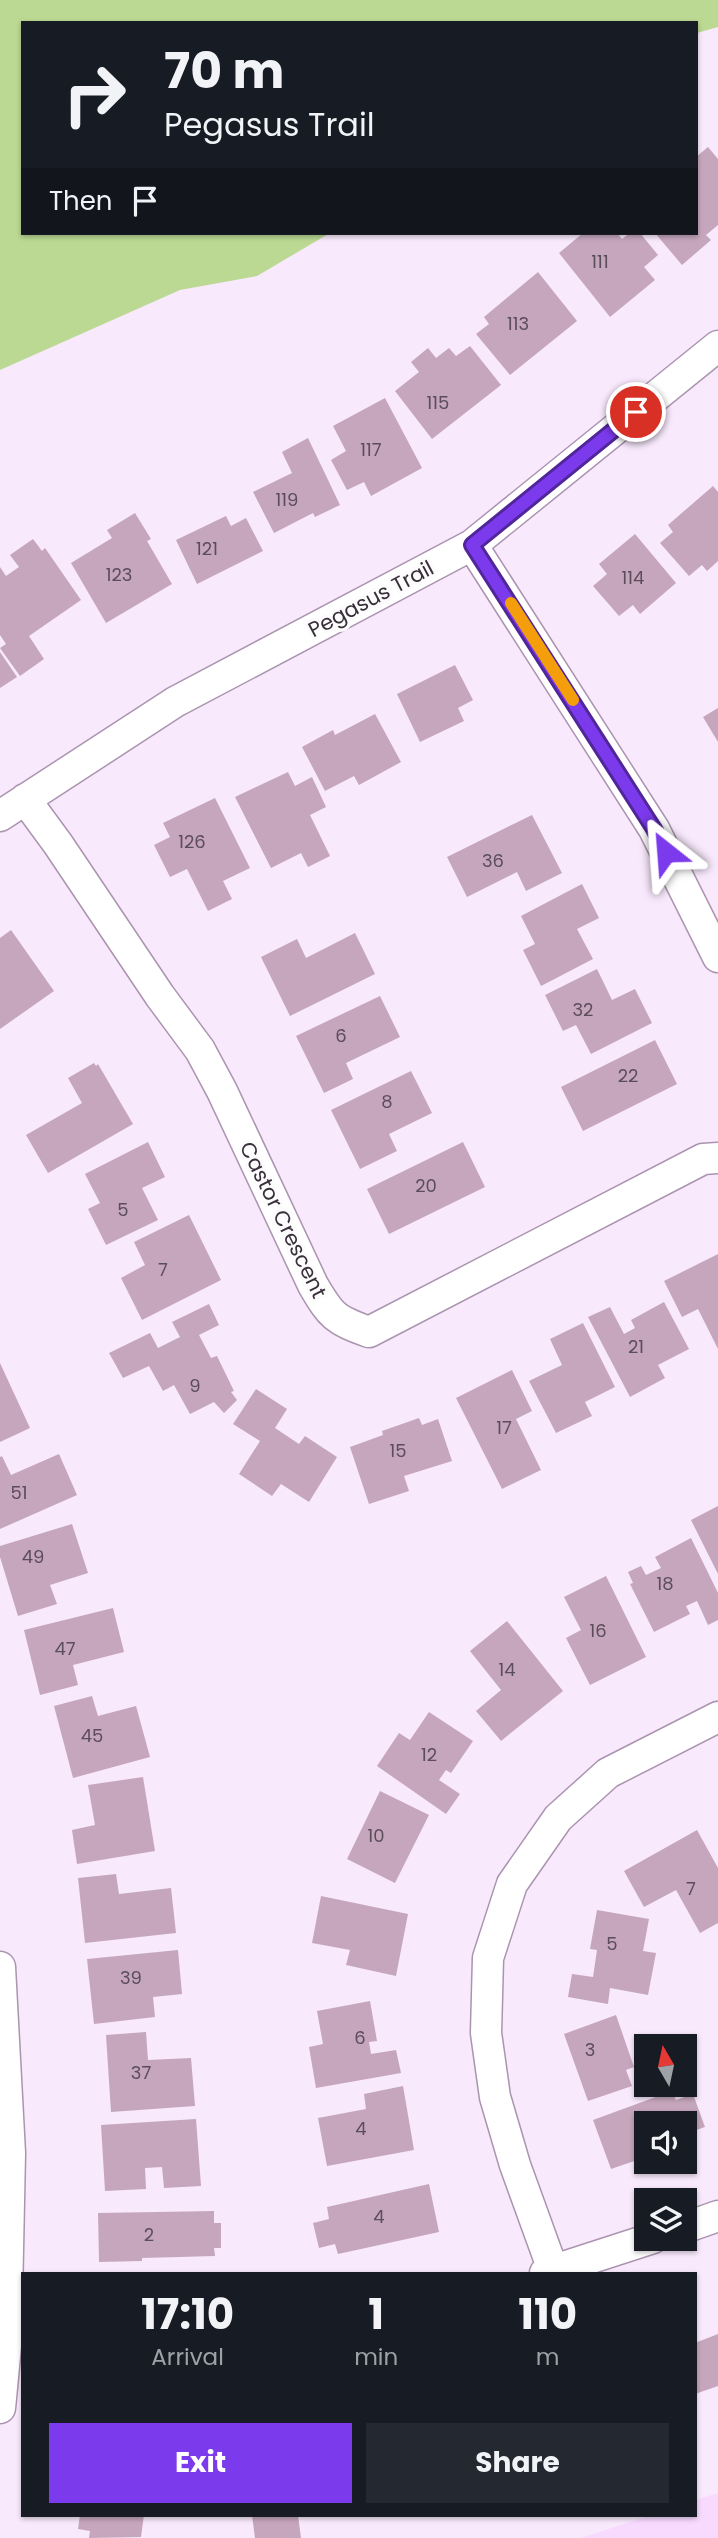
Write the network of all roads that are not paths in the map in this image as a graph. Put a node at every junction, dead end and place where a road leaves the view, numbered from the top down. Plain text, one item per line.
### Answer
1 (718, 346) edge
2 (472, 545) junction
3 (26, 799) junction
4 (0, 816) edge
5 (718, 957) edge
6 (718, 1158) edge
7 (718, 1717) edge
8 (0, 1967) edge
9 (718, 2216) edge
10 (697, 2223) edge
11 (634, 2244) edge
12 (549, 2272) edge
13 (15, 2346) edge
14 (0, 2408) edge

1 - 2 street, Pegasus Trail
2 - 3 street, Pegasus Trail
2 - 5 street
3 - 4 street, Pegasus Trail
3 - 6 street, Castor Crescent
7 - 12 street
8 - 13 street
9 - 10 street
11 - 12 street
13 - 14 street

